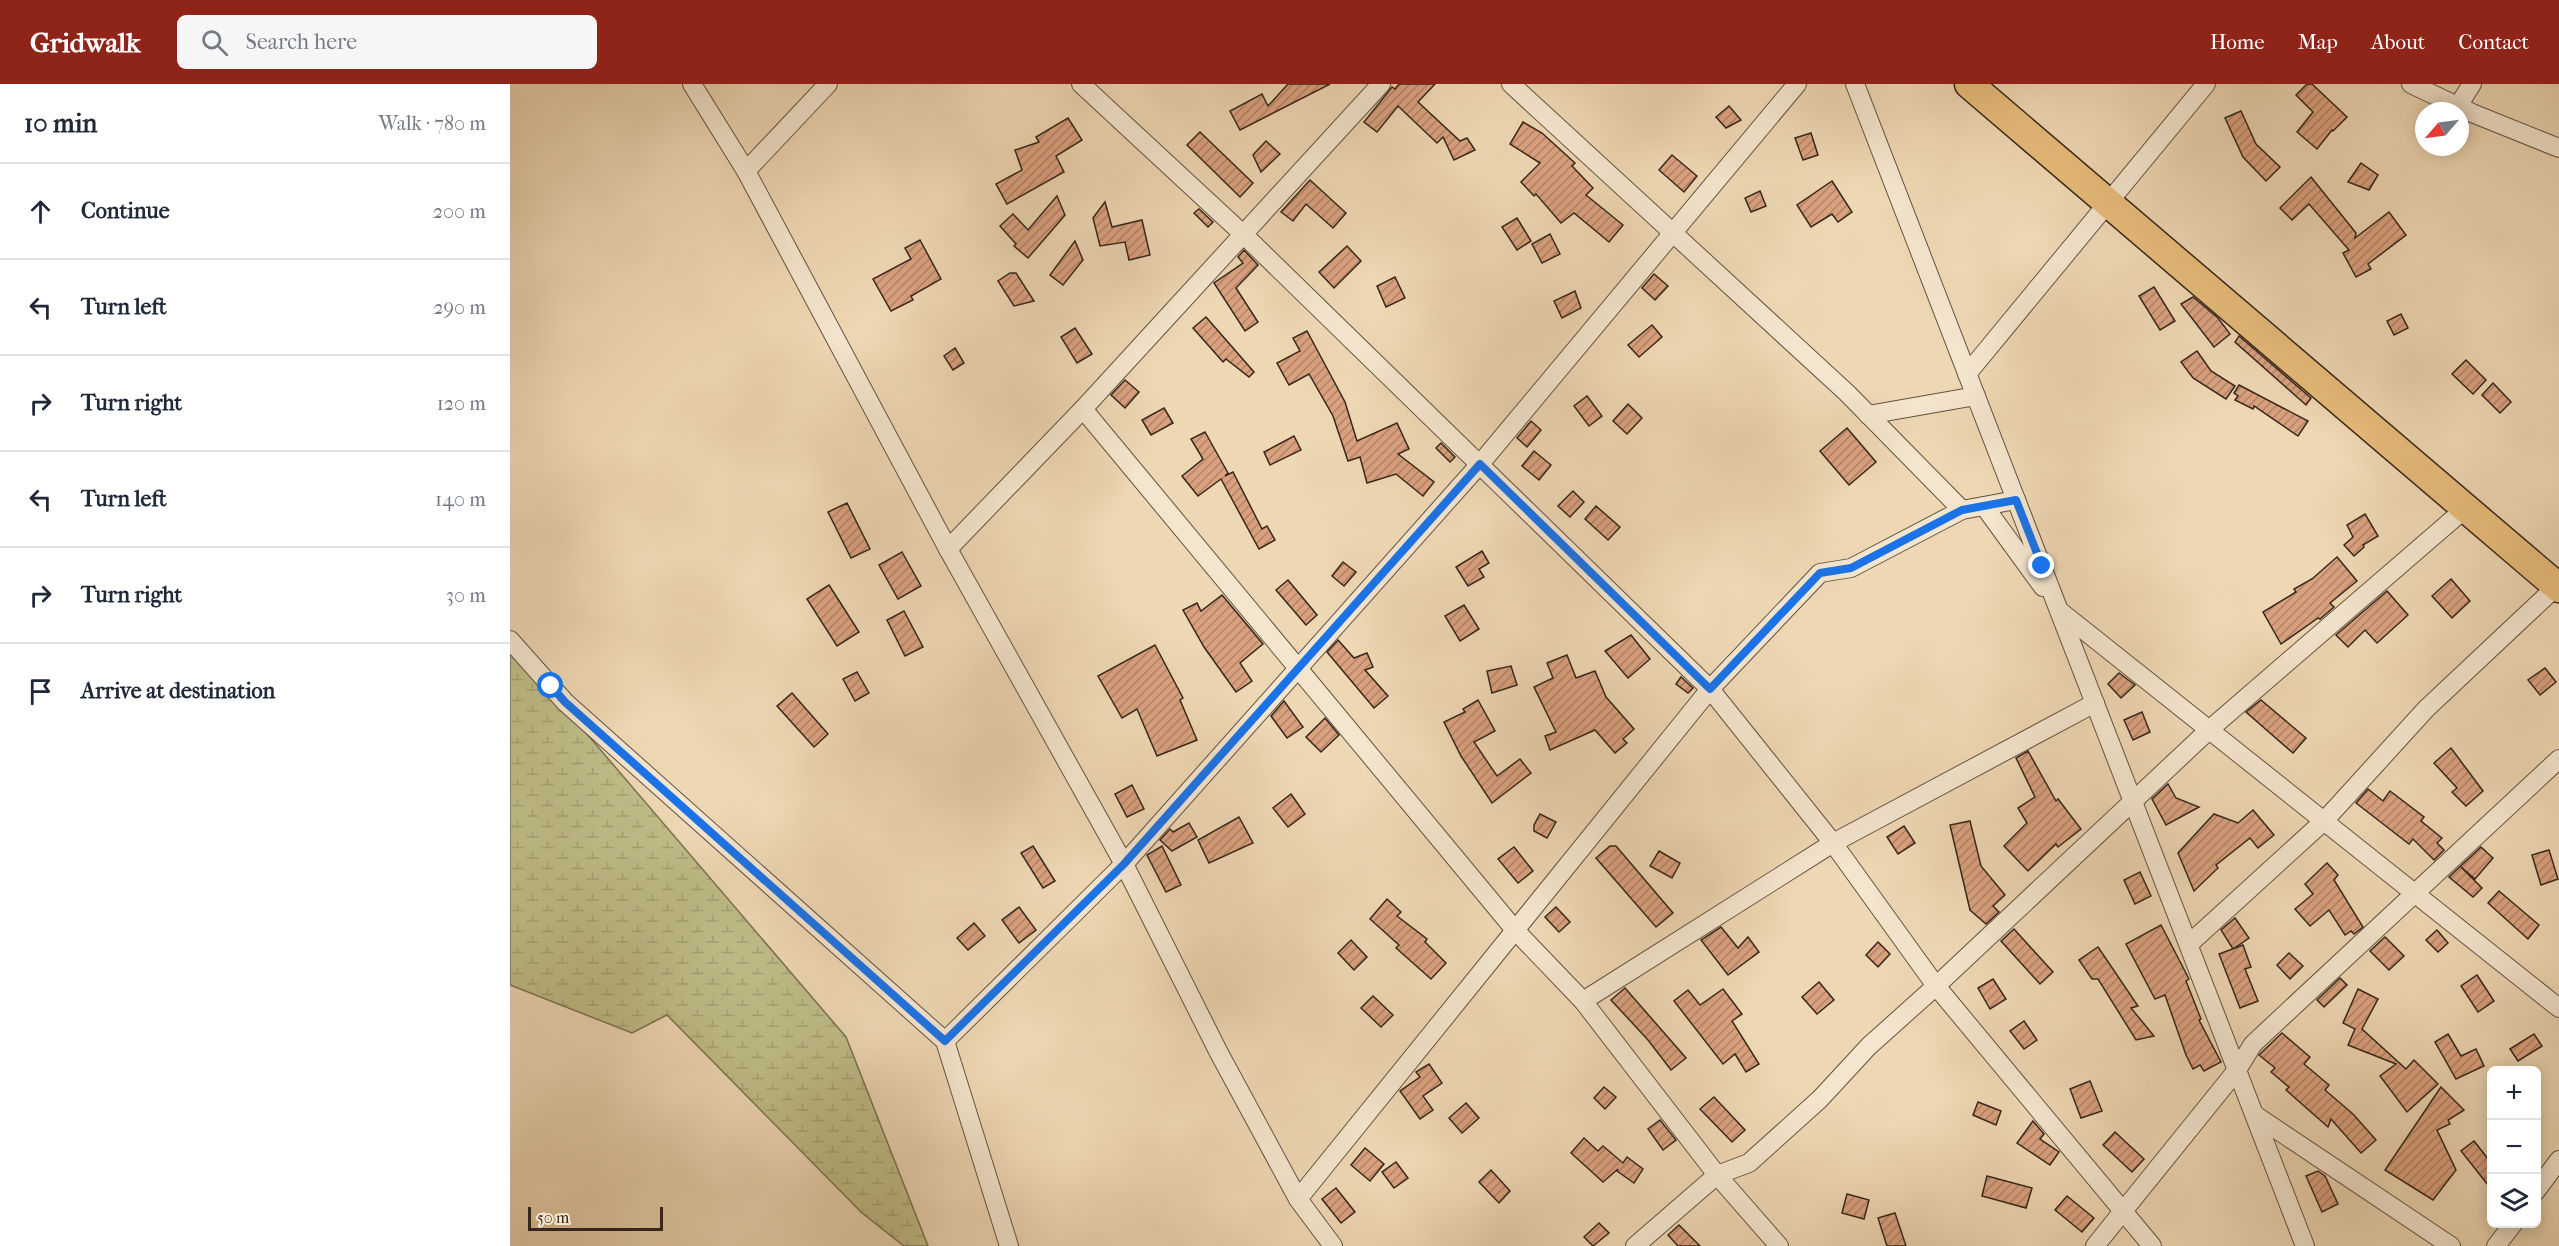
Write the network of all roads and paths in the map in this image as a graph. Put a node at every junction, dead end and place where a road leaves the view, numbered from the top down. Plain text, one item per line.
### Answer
1 (692, 84) edge
2 (828, 84) edge
3 (1081, 84) edge
4 (1381, 84) edge
5 (1511, 84) edge
6 (1797, 84) edge
7 (1855, 84) edge
8 (1968, 84) edge
9 (2206, 84) edge
10 (2411, 84) edge
11 (2472, 84) edge
12 (2449, 102) edge
13 (2461, 102) edge
14 (2469, 111) edge
15 (2559, 148) edge
16 (746, 171) junction
17 (2109, 204) junction
18 (1673, 234) junction
19 (1244, 235) junction
20 (1967, 374) junction
21 (1976, 396) junction
22 (1083, 409) junction
23 (1868, 415) junction
24 (1480, 464) junction
25 (2016, 500) junction
26 (1984, 506) junction
27 (2466, 508) junction
28 (1962, 510) junction
29 (948, 549) junction
30 (2558, 586) edge
31 (2059, 610) junction
32 (510, 640) edge
33 (1298, 667) junction
34 (1710, 689) junction
35 (2095, 703) junction
36 (2210, 729) junction
37 (2559, 759) edge
38 (2133, 801) junction
39 (2325, 820) junction
40 (1833, 843) junction
41 (1124, 864) junction
42 (2415, 892) junction
43 (1515, 930) junction
44 (2188, 944) junction
45 (1936, 986) junction
46 (1583, 1001) junction
47 (2559, 1008) edge
48 (945, 1041) junction
49 (2237, 1070) junction
50 (2255, 1115) junction
51 (2559, 1160) edge
52 (1717, 1175) junction
53 (2541, 1184) edge
54 (1298, 1199) junction
55 (2123, 1212) junction
56 (2510, 1228) edge
57 (1009, 1246) edge
58 (1333, 1246) edge
59 (1635, 1246) edge
60 (1779, 1246) edge
61 (2095, 1246) edge
62 (2152, 1246) edge
63 (2305, 1246) edge
64 (2451, 1246) edge
65 (2496, 1246) edge

1 - 16 street
2 - 16 street
3 - 19 street
4 - 19 street
5 - 18 street
6 - 18 street
7 - 20 street
8 - 17 main road
9 - 17 street
10 - 12 street
11 - 13 street
14 - 15 street
16 - 29 street
17 - 20 street
17 - 27 main road
18 - 23 street
18 - 24 street
19 - 22 street
19 - 24 street
20 - 21 street
21 - 23 street
21 - 25 street
22 - 29 street
22 - 33 street
23 - 28 street
24 - 33 street
24 - 34 street
25 - 26 street
25 - 31 street
26 - 28 street
26 - 31 street
27 - 30 main road
27 - 36 street
28 - 34 street
29 - 41 street
30 - 39 street
31 - 35 street
31 - 36 street
32 - 48 street
33 - 41 street
33 - 43 street
34 - 40 street
34 - 43 street
35 - 38 street
35 - 40 street
36 - 38 street
36 - 39 street
37 - 42 street
38 - 44 street
38 - 45 street
39 - 42 street
39 - 44 street
40 - 45 street
40 - 46 street
41 - 48 street
41 - 54 street
42 - 47 street
42 - 49 street
43 - 46 street
43 - 54 street
44 - 49 street
45 - 52 street
45 - 55 street
46 - 52 street
48 - 57 street
49 - 50 street
49 - 55 street
50 - 63 street
50 - 64 street
51 - 53 street
52 - 59 street
52 - 60 street
54 - 58 street
55 - 61 street
55 - 62 street
56 - 65 street

